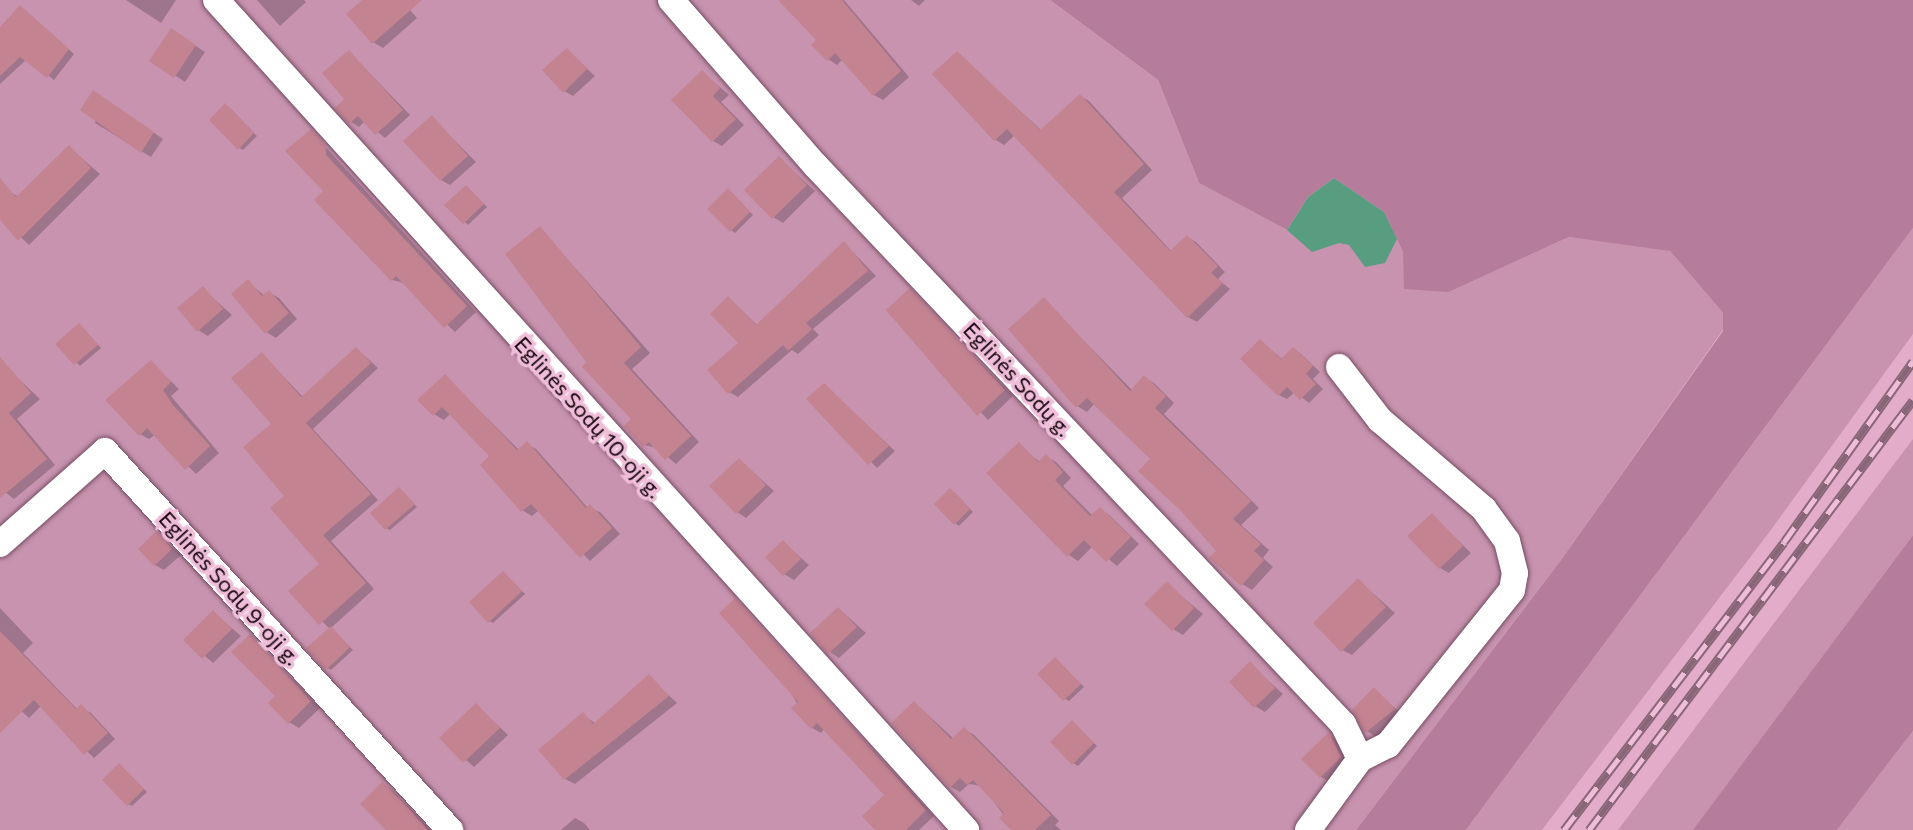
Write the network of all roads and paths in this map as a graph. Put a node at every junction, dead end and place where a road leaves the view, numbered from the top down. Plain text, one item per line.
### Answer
1 (216, 0) edge
2 (671, 0) edge
3 (1339, 367) dead end
4 (0, 544) edge
5 (1360, 759) junction
6 (450, 830) edge
7 (966, 830) edge
8 (1308, 830) edge

1 - 7 street, Eglinės Sodų 10-oji g.
2 - 5 street, Eglinės Sodų g.
3 - 5 street
4 - 6 street, Eglinės Sodų 9-oji g.
5 - 8 street

